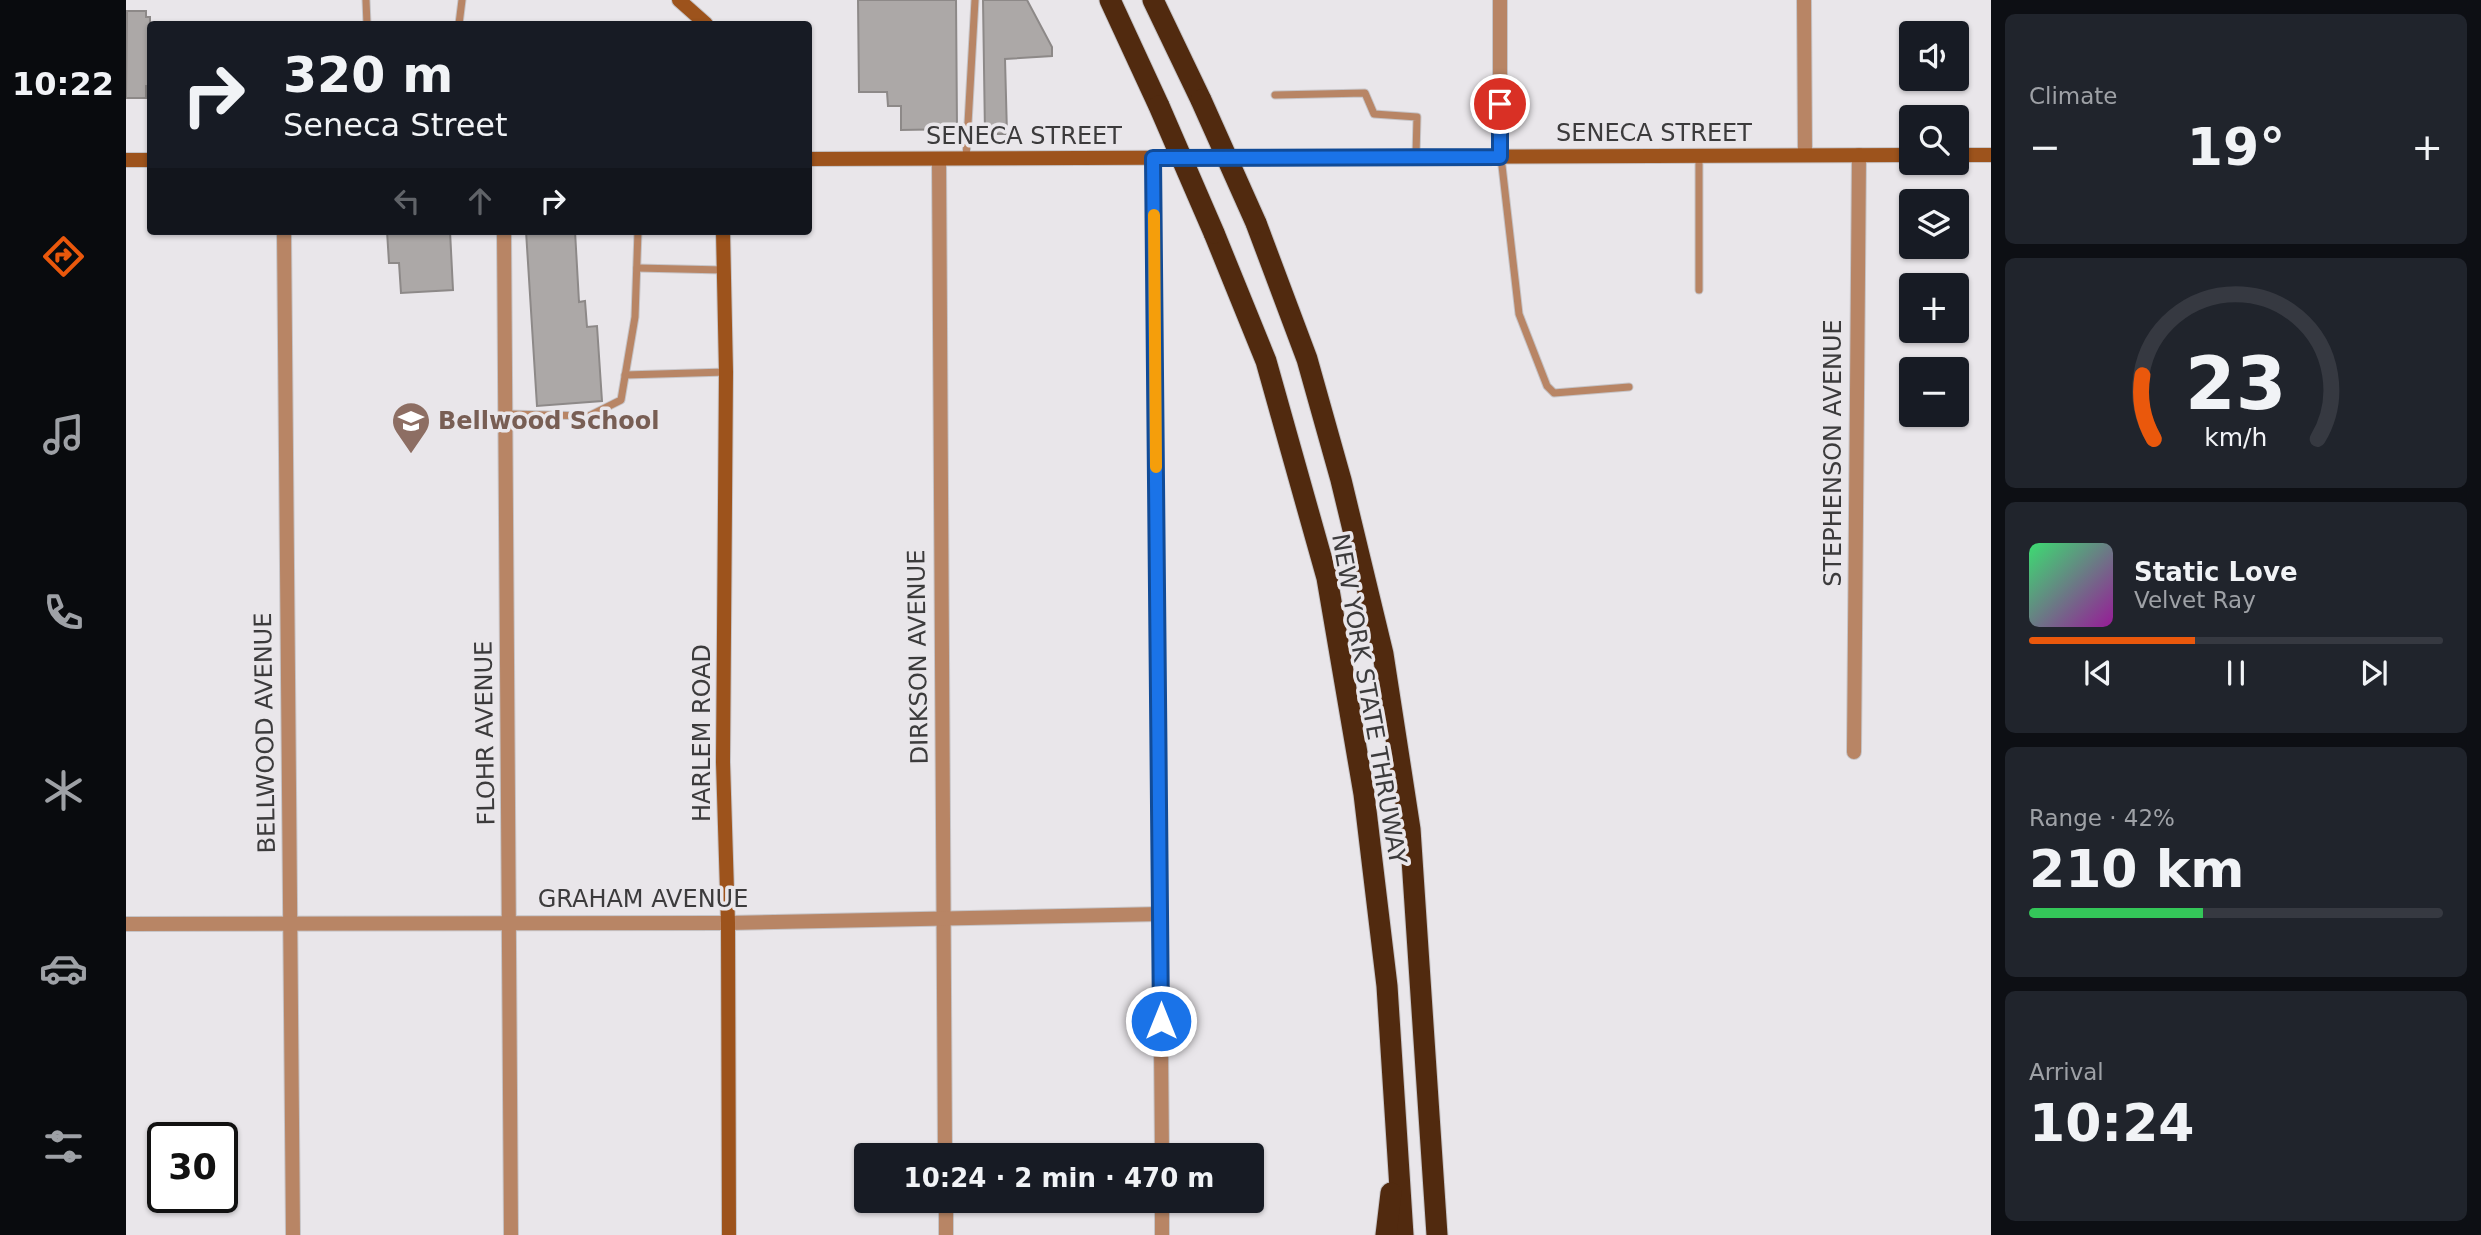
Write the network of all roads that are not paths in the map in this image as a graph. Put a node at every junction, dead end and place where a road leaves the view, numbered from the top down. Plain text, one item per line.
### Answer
1 (366, 0) edge
2 (461, 0) edge
3 (679, 0) edge
4 (975, 0) edge
5 (1110, 0) edge
6 (1153, 0) edge
7 (1500, 0) edge
8 (1804, 0) edge
9 (367, 21) edge
10 (460, 21) edge
11 (703, 21) edge
12 (1275, 95) dead end
13 (1805, 155) junction
14 (1859, 155) junction
15 (1899, 155) edge
16 (1969, 155) edge
17 (1991, 155) edge
18 (1699, 156) junction
19 (1416, 157) junction
20 (1500, 157) junction
21 (1153, 158) junction
22 (812, 159) edge
23 (939, 159) junction
24 (966, 159) junction
25 (126, 160) edge
26 (147, 160) edge
27 (284, 235) edge
28 (504, 235) edge
29 (638, 235) edge
30 (723, 235) edge
31 (637, 268) junction
32 (723, 270) junction
33 (1699, 289) dead end
34 (726, 372) junction
35 (625, 375) junction
36 (1629, 387) dead end
37 (504, 414) junction
38 (1854, 752) dead end
39 (1161, 914) junction
40 (943, 920) junction
41 (509, 922) junction
42 (290, 923) junction
43 (728, 923) junction
44 (126, 924) edge
45 (946, 1143) edge
46 (1162, 1143) edge
47 (1398, 1143) junction
48 (946, 1213) edge
49 (1162, 1213) edge
50 (293, 1235) edge
51 (511, 1235) edge
52 (729, 1235) edge
53 (946, 1235) edge
54 (1162, 1235) edge
55 (1386, 1235) edge
56 (1403, 1235) edge
57 (1437, 1235) edge

1 - 9 lane
2 - 10 lane
3 - 11 main road
4 - 24 lane
5 - 47 highway, NEW YORK STATE THRUWAY, bridge
6 - 57 highway, NEW YORK STATE THRUWAY, bridge
7 - 20 street
8 - 13 street
12 - 19 lane
13 - 14 main road, SENECA STREET
13 - 18 main road, SENECA STREET
14 - 15 main road, SENECA STREET
14 - 38 street, STEPHENSON AVENUE
16 - 17 main road
18 - 20 main road, SENECA STREET
18 - 33 lane
19 - 20 main road, SENECA STREET
19 - 21 main road, SENECA STREET
20 - 36 lane
21 - 24 main road, SENECA STREET
21 - 39 street
22 - 23 main road, SENECA STREET
23 - 24 main road, SENECA STREET
23 - 40 street, DIRKSON AVENUE
25 - 26 main road
27 - 42 street, BELLWOOD AVENUE
28 - 37 street, FLOHR AVENUE
29 - 31 lane
30 - 32 main road, HARLEM ROAD
31 - 32 lane
31 - 35 lane
32 - 34 main road, HARLEM ROAD
34 - 35 lane
34 - 43 main road, HARLEM ROAD
35 - 37 lane
37 - 41 street, FLOHR AVENUE
39 - 40 street, GRAHAM AVENUE
39 - 46 street
40 - 43 street, GRAHAM AVENUE
40 - 45 street, DIRKSON AVENUE
41 - 42 street, GRAHAM AVENUE
41 - 43 street, GRAHAM AVENUE
41 - 51 street, FLOHR AVENUE
42 - 44 street, GRAHAM AVENUE
42 - 50 street, BELLWOOD AVENUE
43 - 52 main road, HARLEM ROAD
47 - 55 highway
47 - 56 highway, NEW YORK STATE THRUWAY
48 - 53 street
49 - 54 street

